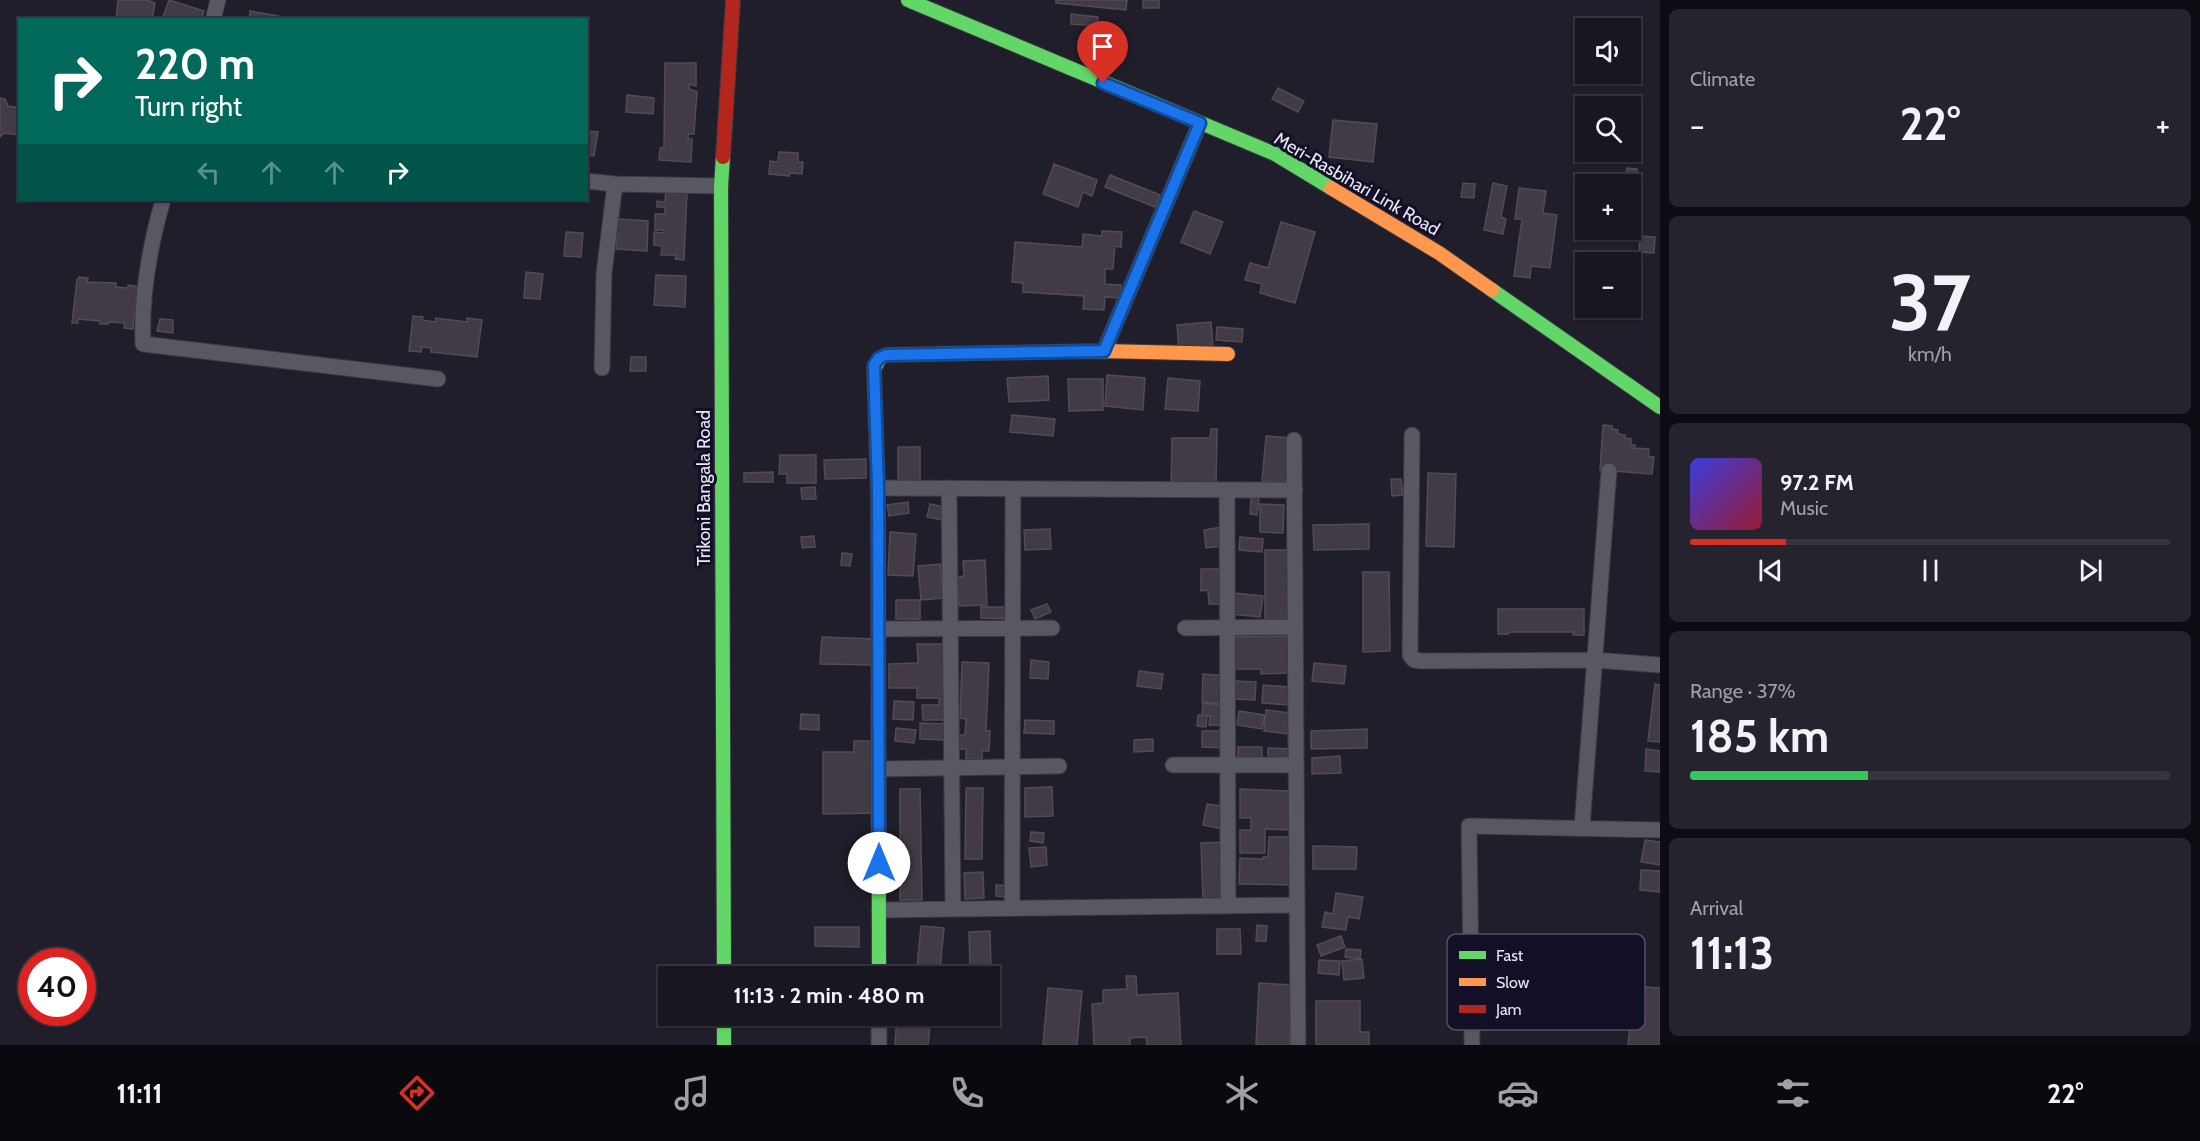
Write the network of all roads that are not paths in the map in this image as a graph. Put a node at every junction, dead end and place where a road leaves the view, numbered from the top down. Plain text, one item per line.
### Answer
1 (218, 0) edge
2 (733, 0) edge
3 (908, 0) edge
4 (214, 18) edge
5 (1200, 123) junction
6 (588, 180) edge
7 (615, 184) junction
8 (721, 186) junction
9 (164, 201) edge
10 (1104, 351) junction
11 (1228, 354) dead end
12 (602, 368) dead end
13 (438, 379) dead end
14 (1660, 407) edge
15 (1412, 435) dead end
16 (1294, 440) dead end
17 (1609, 471) dead end
18 (878, 488) junction
19 (949, 489) junction
20 (1013, 489) junction
21 (1227, 490) junction
22 (1295, 490) junction
23 (1227, 627) junction
24 (1295, 627) junction
25 (1013, 628) junction
26 (1052, 628) dead end
27 (1185, 628) dead end
28 (879, 629) junction
29 (950, 629) junction
30 (1595, 660) junction
31 (1660, 664) edge
32 (1173, 765) dead end
33 (1228, 765) junction
34 (1296, 765) junction
35 (1059, 766) dead end
36 (1013, 767) junction
37 (951, 768) junction
38 (879, 769) junction
39 (1582, 827) junction
40 (1660, 830) edge
41 (1297, 905) junction
42 (1228, 906) junction
43 (1012, 908) junction
44 (953, 909) junction
45 (879, 910) junction
46 (1470, 934) edge
47 (724, 966) edge
48 (879, 966) edge
49 (724, 1026) edge
50 (879, 1026) edge
51 (1472, 1030) edge
52 (724, 1045) edge
53 (879, 1045) edge
54 (1298, 1045) edge
55 (1472, 1045) edge

1 - 4 street
2 - 8 street, Trikoni Bangala Road
3 - 5 street, Meri-Rasbihari Link Road
5 - 10 street
5 - 14 street, Meri-Rasbihari Link Road
6 - 7 street
7 - 8 street
7 - 12 street
8 - 47 street, Trikoni Bangala Road
9 - 13 street
10 - 11 street
10 - 18 street
15 - 30 street
16 - 22 street
17 - 30 street
18 - 19 street
18 - 28 street
19 - 20 street
19 - 29 street
20 - 21 street
20 - 25 street
21 - 22 street
21 - 23 street
22 - 24 street
23 - 24 street
23 - 27 street
23 - 33 street
24 - 34 street
25 - 26 street
25 - 29 street
25 - 36 street
28 - 29 street
28 - 38 street
29 - 37 street
30 - 31 street
30 - 39 street
32 - 33 street
33 - 34 street
33 - 42 street
34 - 41 street
35 - 36 street
36 - 37 street
36 - 43 street
37 - 38 street
37 - 44 street
38 - 45 street
39 - 40 street
39 - 46 street
41 - 42 street
41 - 54 street
42 - 43 street
43 - 44 street
44 - 45 street
45 - 48 street
49 - 52 street
50 - 53 street
51 - 55 street

